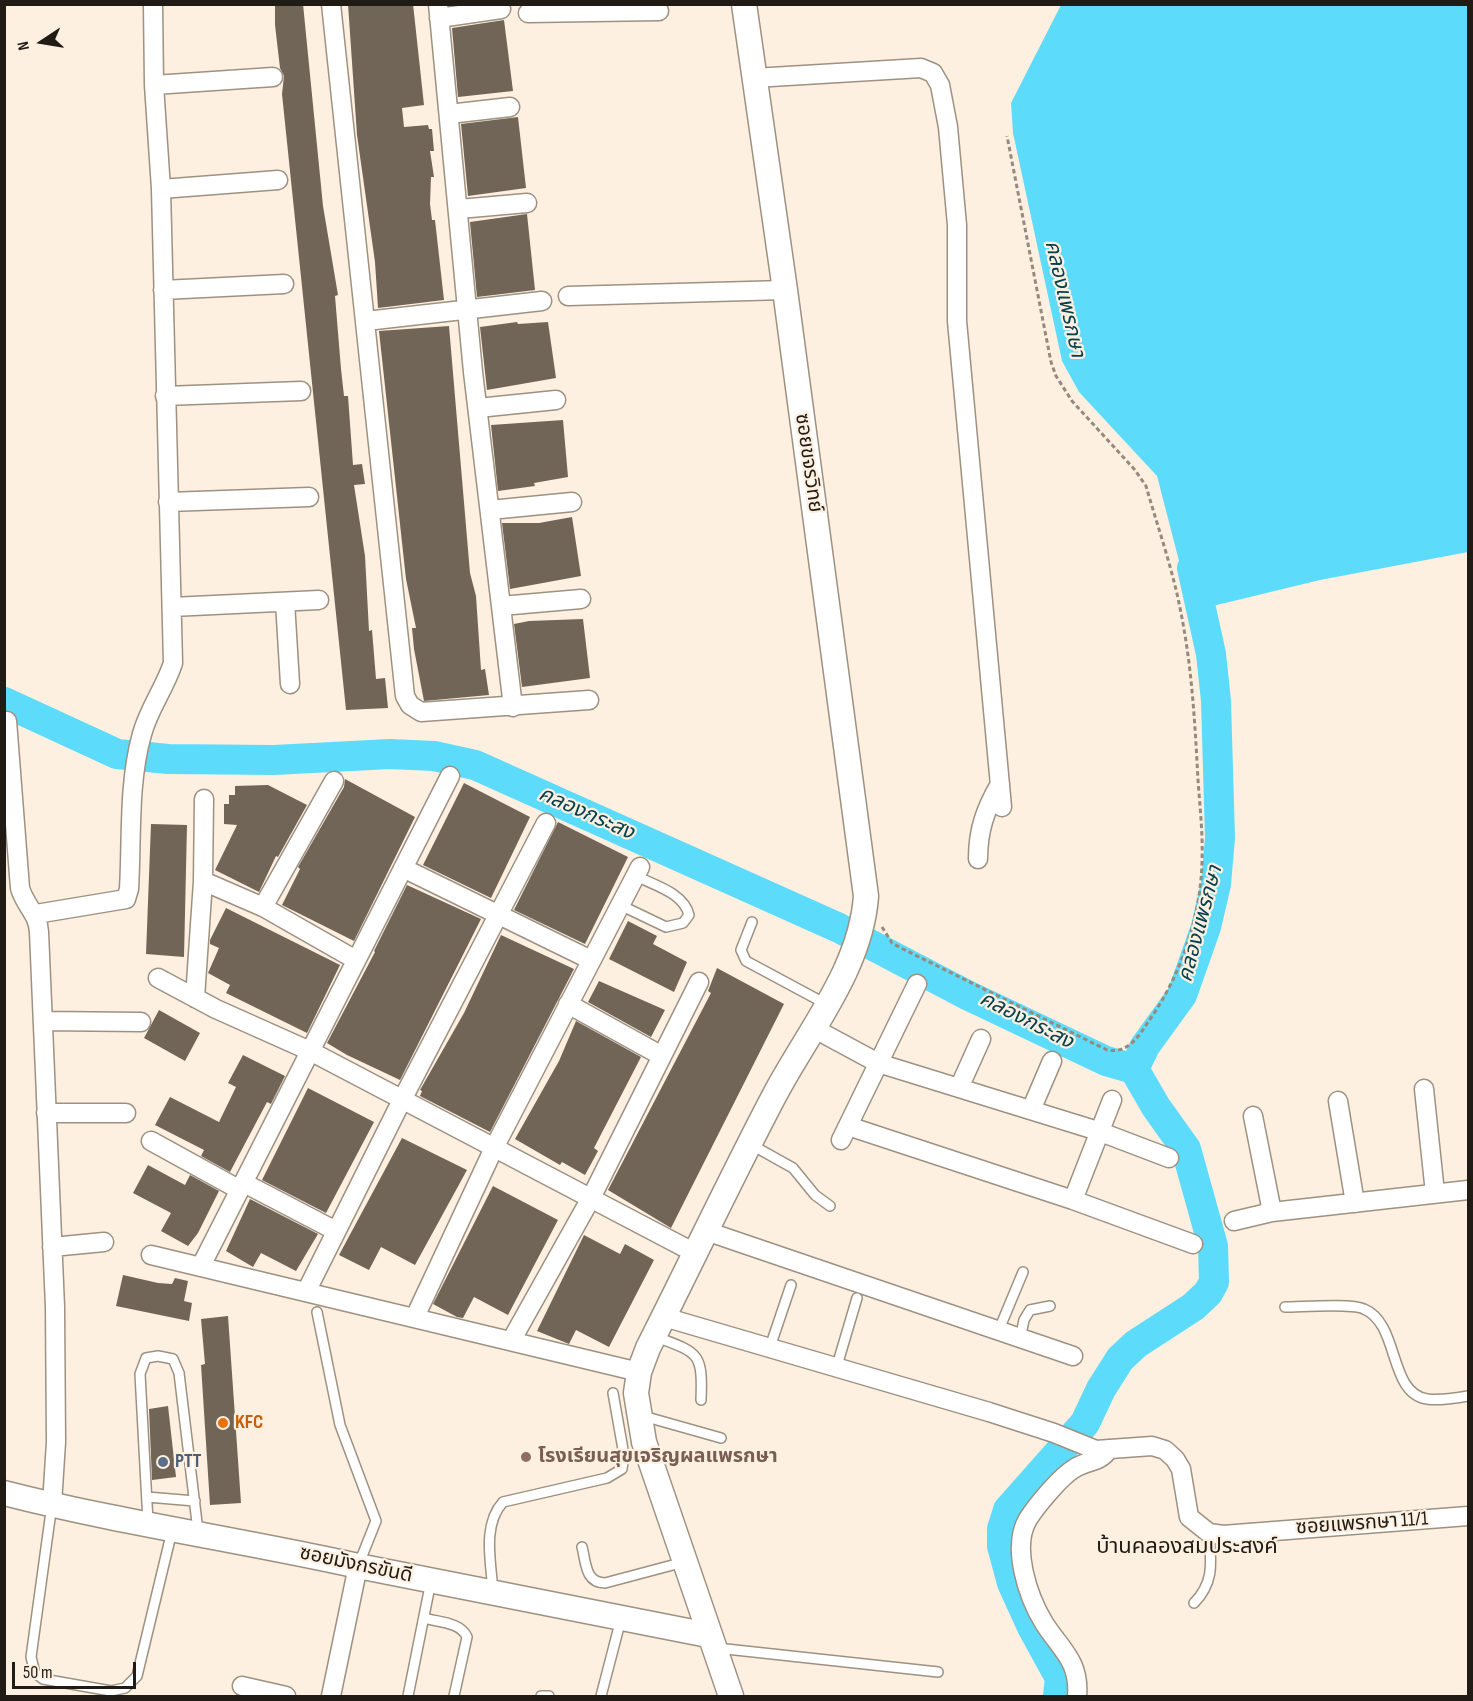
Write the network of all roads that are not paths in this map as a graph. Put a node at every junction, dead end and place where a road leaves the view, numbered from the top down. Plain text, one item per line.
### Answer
1 (153, 4) edge
2 (331, 4) edge
3 (744, 4) edge
4 (566, 8) edge
5 (501, 9) dead end
6 (439, 11) edge
7 (658, 11) dead end
8 (528, 13) dead end
9 (273, 77) dead end
10 (754, 78) junction
11 (154, 85) junction
12 (510, 108) dead end
13 (449, 114) junction
14 (278, 180) dead end
15 (161, 189) junction
16 (527, 203) dead end
17 (459, 209) junction
18 (284, 284) dead end
19 (164, 290) junction
20 (785, 290) junction
21 (568, 296) dead end
22 (542, 301) dead end
23 (468, 311) junction
24 (366, 321) junction
25 (301, 391) dead end
26 (165, 396) junction
27 (556, 400) dead end
28 (478, 408) junction
29 (309, 496) dead end
30 (168, 502) junction
31 (572, 502) dead end
32 (490, 510) junction
33 (581, 599) dead end
34 (319, 600) dead end
35 (285, 603) junction
36 (501, 606) junction
37 (172, 608) junction
38 (290, 684) dead end
39 (589, 700) dead end
40 (513, 707) junction
41 (7, 721) dead end
42 (450, 776) dead end
43 (334, 781) dead end
44 (1000, 784) junction
45 (204, 800) dead end
46 (1002, 807) dead end
47 (546, 823) dead end
48 (978, 859) dead end
49 (403, 868) junction
50 (638, 872) joint
51 (203, 881) junction
52 (620, 905) junction
53 (263, 907) junction
54 (36, 914) junction
55 (499, 915) junction
56 (752, 922) dead end
57 (356, 960) junction
58 (591, 960) junction
59 (158, 978) dead end
60 (699, 982) dead end
61 (917, 984) dead end
62 (195, 998) junction
63 (568, 1004) junction
64 (826, 1004) junction
65 (43, 1021) junction
66 (141, 1022) dead end
67 (813, 1028) junction
68 (981, 1039) dead end
69 (310, 1051) junction
70 (662, 1056) junction
71 (1052, 1060) dead end
72 (878, 1063) junction
73 (959, 1088) junction
74 (1424, 1089) dead end
75 (402, 1100) junction
76 (1112, 1100) dead end
77 (1338, 1101) dead end
78 (1031, 1110) junction
79 (46, 1113) junction
80 (126, 1113) dead end
81 (1252, 1116) dead end
82 (1098, 1131) junction
83 (151, 1141) dead end
84 (750, 1144) junction
85 (494, 1148) junction
86 (1169, 1158) dead end
87 (242, 1186) junction
88 (1468, 1190) edge
89 (1435, 1193) junction
90 (591, 1198) junction
91 (1073, 1200) junction
92 (1355, 1203) junction
93 (830, 1206) dead end
94 (1272, 1212) junction
95 (1234, 1221) dead end
96 (336, 1231) junction
97 (706, 1231) junction
98 (104, 1242) dead end
99 (1193, 1244) dead end
100 (52, 1246) junction
101 (695, 1253) junction
102 (151, 1255) dead end
103 (201, 1266) junction
104 (1023, 1272) dead end
105 (791, 1285) dead end
106 (307, 1290) junction
107 (857, 1298) dead end
108 (1050, 1306) dead end
109 (1285, 1308) dead end
110 (317, 1312) dead end
111 (415, 1317) junction
112 (659, 1326) junction
113 (998, 1332) junction
114 (1020, 1339) junction
115 (511, 1341) junction
116 (770, 1347) junction
117 (1073, 1356) dead end
118 (836, 1369) junction
119 (639, 1372) junction
120 (613, 1393) dead end
121 (1468, 1396) edge
122 (701, 1400) dead end
123 (638, 1414) junction
124 (722, 1438) dead end
125 (1103, 1449) junction
126 (4, 1493) edge
127 (147, 1497) junction
128 (195, 1501) junction
129 (52, 1504) junction
130 (1468, 1516) edge
131 (149, 1525) junction
132 (173, 1529) junction
133 (1209, 1533) junction
134 (198, 1534) junction
135 (582, 1547) dead end
136 (684, 1562) junction
137 (358, 1566) junction
138 (431, 1581) junction
139 (493, 1593) junction
140 (1194, 1603) dead end
141 (423, 1618) junction
142 (621, 1619) junction
143 (711, 1641) junction
144 (938, 1672) dead end
145 (242, 1686) dead end
146 (286, 1696) edge
147 (332, 1696) edge
148 (408, 1696) edge
149 (454, 1696) edge
150 (541, 1696) edge
151 (549, 1696) edge
152 (601, 1696) edge
153 (731, 1696) edge
154 (1077, 1696) edge

1 - 11 street
2 - 24 street
3 - 10 street, ซอยขจรวิทย์
4 - 7 street
4 - 8 street
5 - 6 street
6 - 13 street
9 - 11 street
10 - 20 street, ซอยขจรวิทย์
10 - 44 street
11 - 15 street
12 - 13 street
13 - 17 street
14 - 15 street
15 - 19 street
16 - 17 street
17 - 23 street
18 - 19 street
19 - 26 street
20 - 21 street
20 - 64 street, ซอยขจรวิทย์
22 - 23 street
23 - 24 street
23 - 28 street
24 - 40 street
25 - 26 street
26 - 30 street
27 - 28 street
28 - 32 street
29 - 30 street
30 - 37 street
31 - 32 street
32 - 36 street
33 - 36 street
34 - 35 street
35 - 37 street
35 - 38 street
36 - 40 street
37 - 54 street
39 - 40 street
41 - 54 street
42 - 49 street
43 - 53 street
44 - 46 street
44 - 48 street
45 - 51 street
47 - 55 street
49 - 55 street
49 - 57 street
50 - 52 street
50 - 52 lane
51 - 53 street
51 - 62 street
52 - 58 street
53 - 57 street
54 - 65 street
55 - 58 street
55 - 75 street
56 - 64 lane
57 - 69 street
58 - 63 street
59 - 62 street
60 - 70 street
61 - 72 street
62 - 69 street
63 - 70 street
63 - 85 street
64 - 67 street, ซอยขจรวิทย์
65 - 66 street
65 - 79 street
67 - 72 street
67 - 84 street, ซอยขจรวิทย์
68 - 73 street
69 - 75 street
69 - 87 street
70 - 90 street
71 - 78 street
72 - 73 street
72 - 91 street
73 - 78 street
74 - 89 street
75 - 85 street
75 - 96 street
76 - 82 street
77 - 92 street
78 - 82 street
79 - 80 street
79 - 100 street
81 - 94 street
82 - 86 street
82 - 91 street
83 - 87 street
84 - 93 lane
84 - 97 street, ซอยขจรวิทย์
85 - 90 street
85 - 111 street
87 - 96 street
87 - 103 street
88 - 89 street
89 - 92 street
90 - 101 street
90 - 115 street
91 - 99 street
92 - 94 street
94 - 95 street
96 - 106 street
97 - 101 street, ซอยขจรวิทย์
97 - 113 street
98 - 100 street
100 - 129 street
101 - 112 street, ซอยขจรวิทย์
102 - 103 street
103 - 106 street
104 - 113 lane
105 - 116 lane
106 - 111 street
107 - 118 lane
108 - 114 lane
109 - 121 lane
110 - 137 lane
111 - 115 street
112 - 116 street
112 - 119 street, ซอยขจรวิทย์
112 - 122 lane
113 - 114 street
114 - 117 street
115 - 119 street
116 - 118 street
118 - 125 street
119 - 123 street, ซอยขจรวิทย์
120 - 139 lane
123 - 124 lane
123 - 136 street, ซอยขจรวิทย์
125 - 133 street
125 - 154 street
126 - 129 street, ซอยมังกรขันดี
127 - 128 lane
127 - 128 lane
127 - 131 lane
128 - 134 lane
129 - 131 street, ซอยมังกรขันดี
129 - 132 lane
130 - 133 street, ซอยแพรกษา 11/1
131 - 132 street, ซอยมังกรขันดี
132 - 134 street, ซอยมังกรขันดี
133 - 140 lane
134 - 137 street, ซอยมังกรขันดี
135 - 136 lane
136 - 143 street, ซอยขจรวิทย์
137 - 138 street, ซอยมังกรขันดี
137 - 147 street
138 - 139 street, ซอยมังกรขันดี
138 - 141 lane
139 - 142 street, ซอยมังกรขันดี
141 - 148 lane
141 - 149 lane
142 - 143 street, ซอยมังกรขันดี
142 - 152 lane
143 - 144 lane
143 - 153 street, ซอยขจรวิทย์
145 - 146 street
150 - 151 lane

